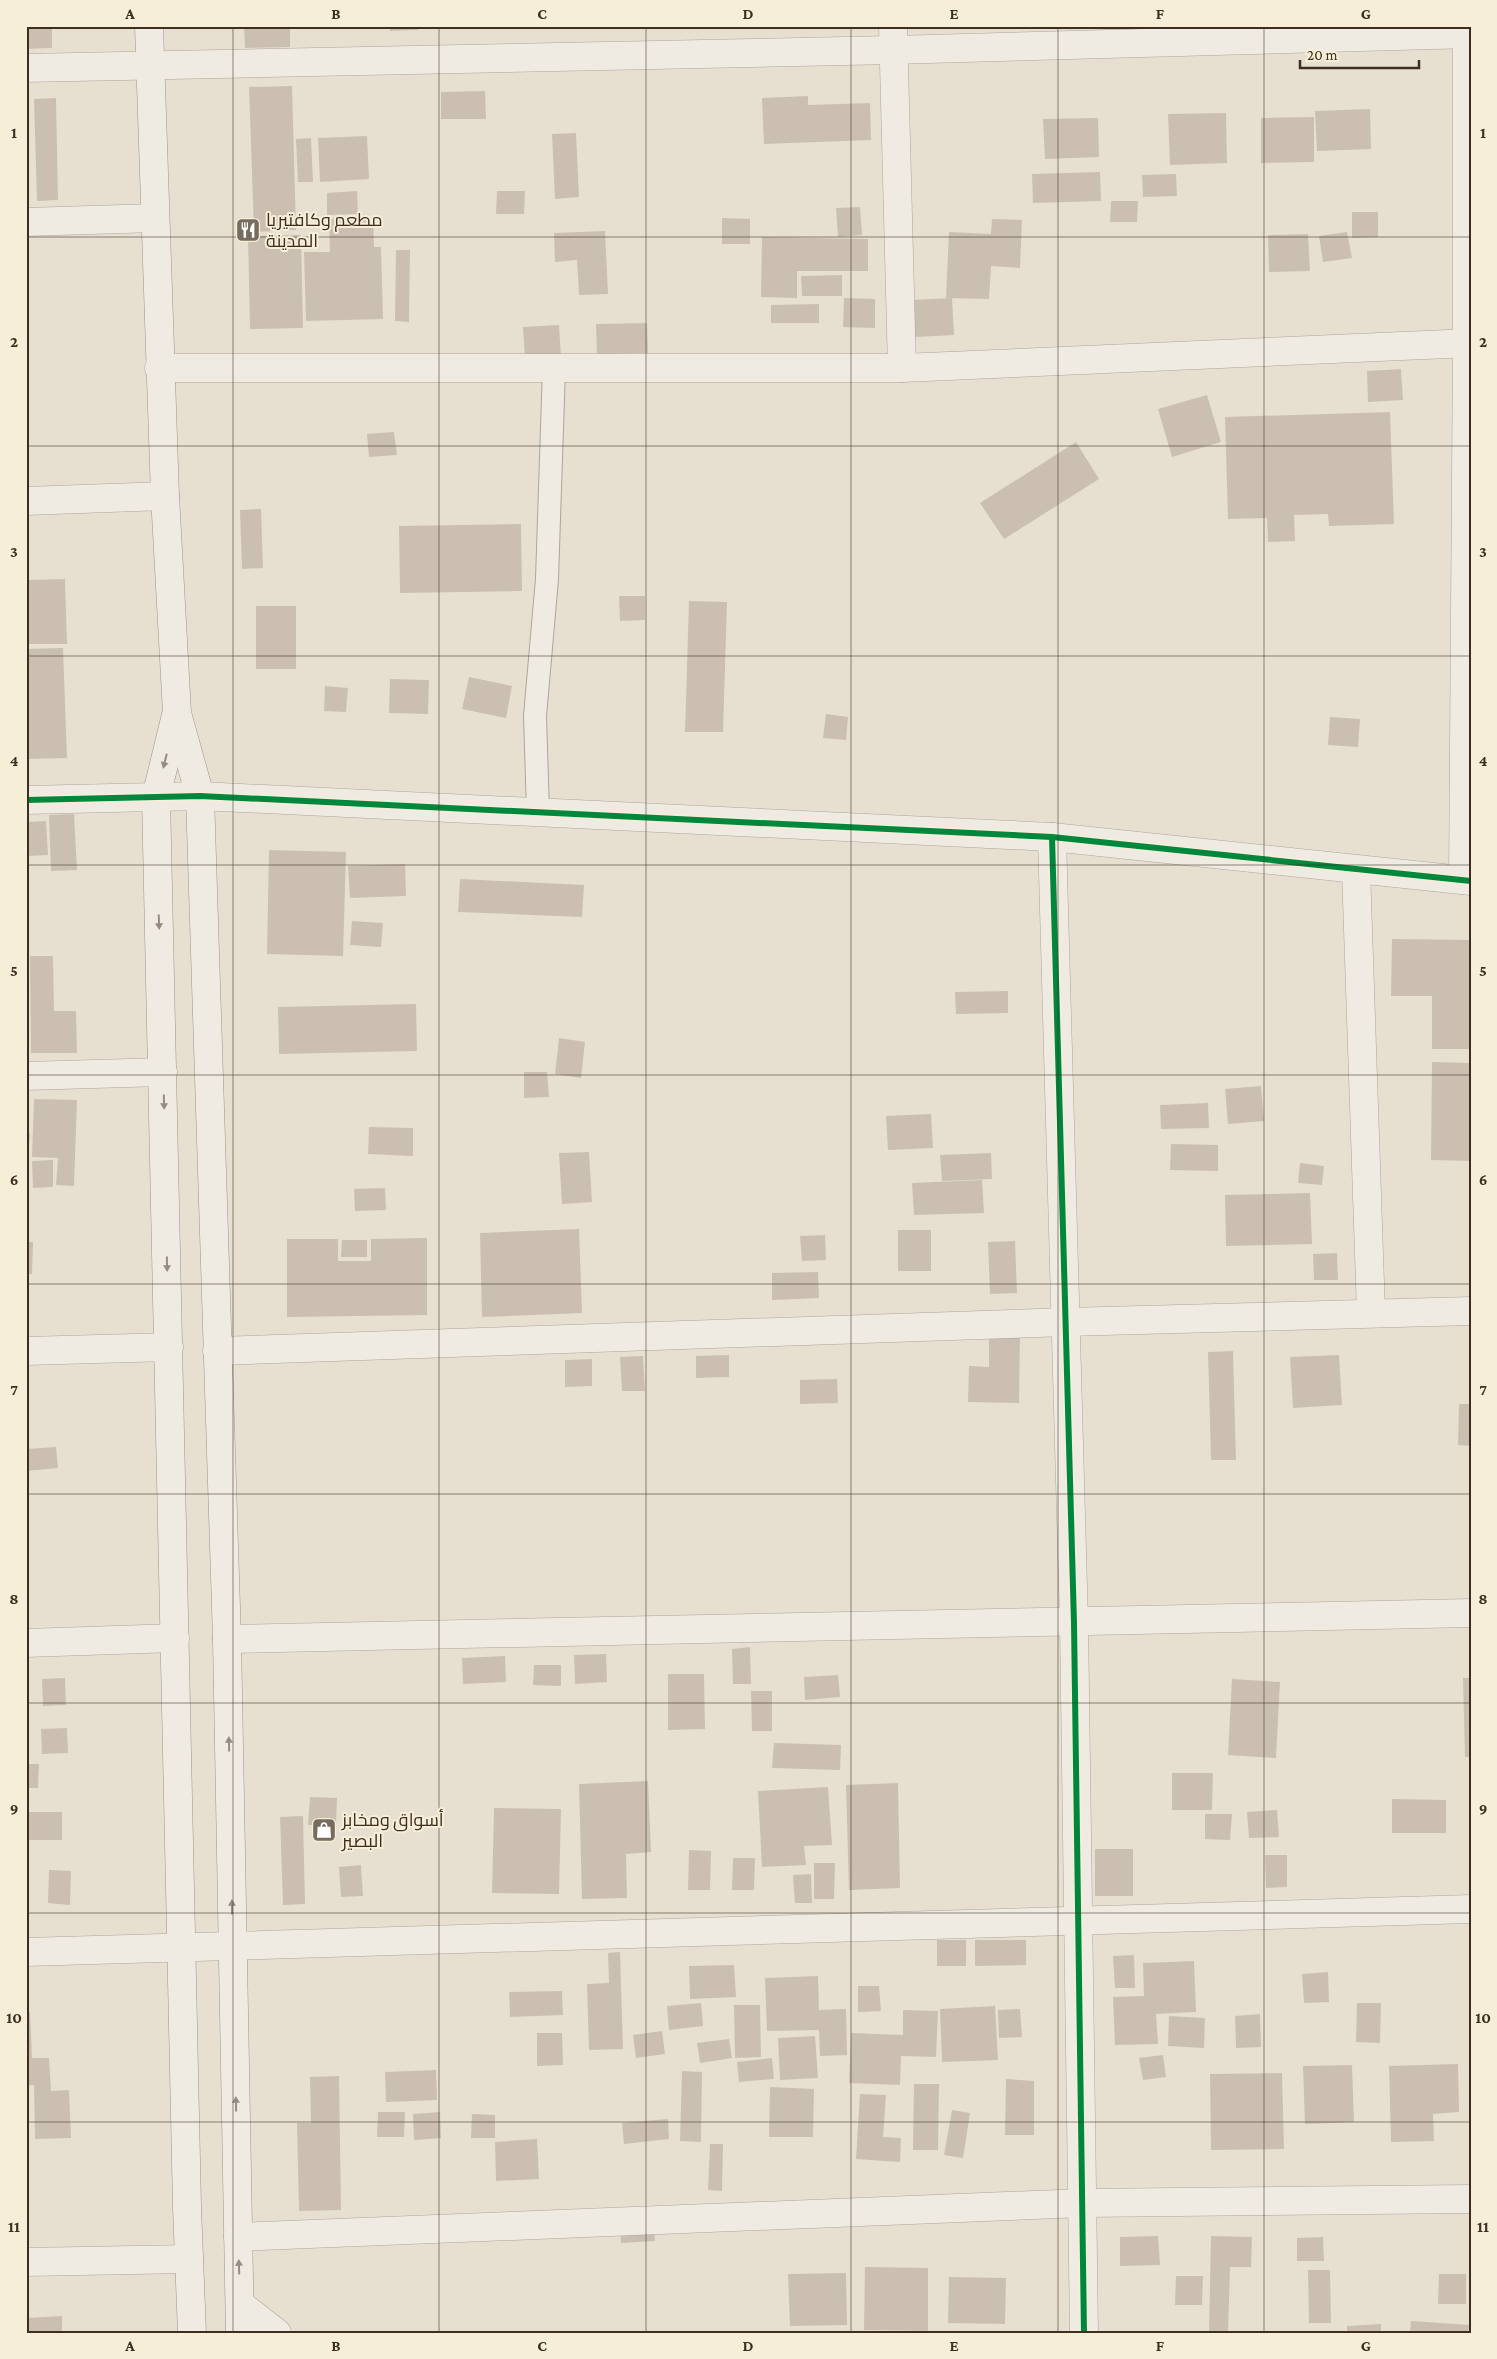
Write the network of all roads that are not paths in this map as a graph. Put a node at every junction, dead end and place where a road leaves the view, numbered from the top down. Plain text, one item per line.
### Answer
1 (149, 26) edge
2 (1468, 32) edge
3 (893, 38) edge
4 (150, 65) junction
5 (26, 68) edge
6 (155, 218) junction
7 (26, 222) edge
8 (1469, 343) edge
9 (160, 368) junction
10 (554, 368) junction
11 (902, 368) junction
12 (165, 496) junction
13 (26, 501) edge
14 (177, 713) junction
15 (200, 796) junction
16 (156, 797) junction
17 (26, 800) edge
18 (538, 812) junction
19 (1052, 837) junction
20 (1356, 870) junction
21 (1467, 880) edge
22 (163, 1072) junction
23 (26, 1076) edge
24 (1471, 1311) edge
25 (1371, 1313) junction
26 (1066, 1322) junction
27 (169, 1347) junction
28 (26, 1351) edge
29 (217, 1351) junction
30 (1471, 1614) edge
31 (1074, 1623) junction
32 (175, 1638) junction
33 (227, 1639) junction
34 (26, 1643) edge
35 (1471, 1909) edge
36 (1077, 1920) junction
37 (233, 1946) junction
38 (182, 1948) junction
39 (26, 1952) edge
40 (1471, 2199) edge
41 (1083, 2203) junction
42 (238, 2237) junction
43 (189, 2259) junction
44 (26, 2262) edge
45 (240, 2304) junction
46 (192, 2333) edge
47 (240, 2333) edge
48 (277, 2333) edge
49 (1084, 2333) edge

1 - 4 street
2 - 3 street
2 - 8 street
3 - 4 street
3 - 11 street
4 - 5 street
4 - 6 street
6 - 7 street
6 - 9 street
8 - 11 street
8 - 21 street
9 - 10 street
9 - 12 street
10 - 11 street
10 - 18 lane
12 - 13 street
12 - 14 street
14 - 15 street
14 -> 16 street
15 - 16 street
15 - 18 street
15 - 29 street
16 - 17 street
16 -> 22 street
18 - 19 street
19 - 20 street
19 - 26 street
20 - 21 street
20 - 25 street
22 - 23 street
22 -> 27 street
24 - 25 street
25 - 26 street
26 - 29 street
26 - 31 street
27 - 28 street
27 - 32 street
29 - 33 street
30 - 31 street
31 - 33 street
31 - 36 street
32 - 34 street
32 - 38 street
37 -> 33 street
35 - 36 street
36 - 37 street
36 - 41 street
37 - 38 street
42 -> 37 street
38 - 39 street
38 - 43 street
40 - 41 street
41 - 42 street
41 - 49 street
45 -> 42 street
43 - 44 street
43 - 46 street
45 - 47 street
45 - 48 street

